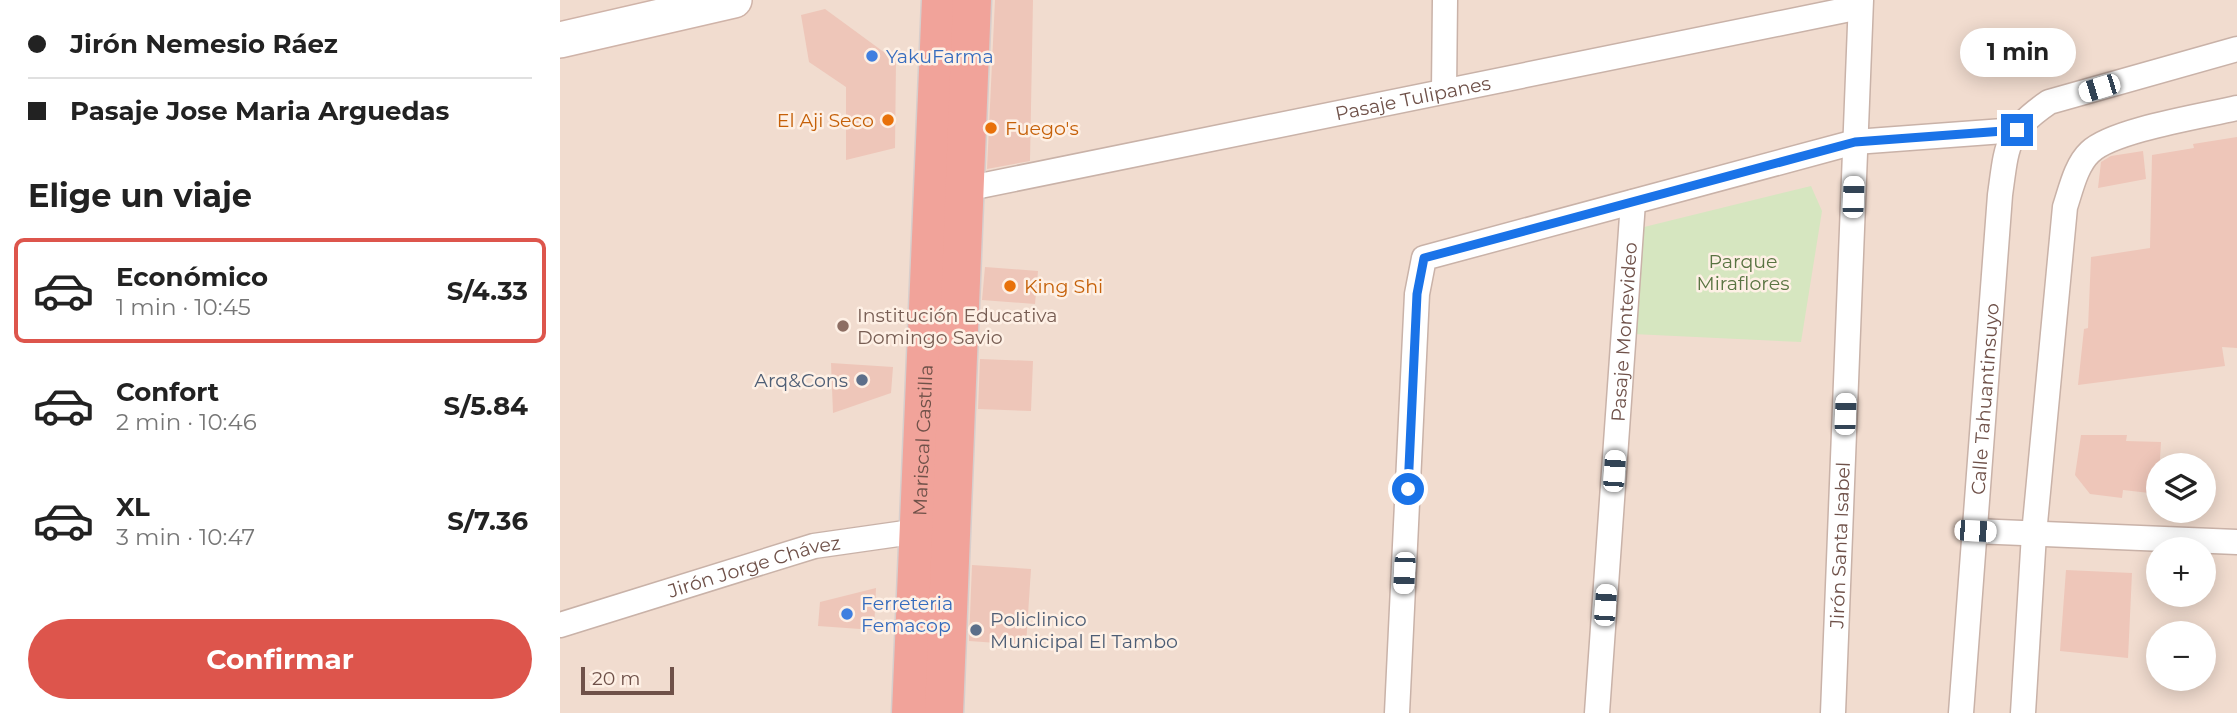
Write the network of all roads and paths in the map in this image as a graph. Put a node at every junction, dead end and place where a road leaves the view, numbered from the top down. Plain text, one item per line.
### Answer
1 (734, 0) edge
2 (941, 0) edge
3 (972, 0) edge
4 (1445, 0) edge
5 (1861, 3) edge
6 (560, 40) edge
7 (2237, 49) edge
8 (1444, 91) junction
9 (2237, 108) edge
10 (2017, 130) junction
11 (1855, 142) junction
12 (965, 189) junction
13 (1633, 202) junction
14 (935, 529) junction
15 (1975, 531) junction
16 (2034, 534) junction
17 (2237, 542) edge
18 (560, 625) edge
19 (911, 713) edge
20 (944, 713) edge
21 (1397, 713) edge
22 (1597, 713) edge
23 (1833, 713) edge
24 (1961, 713) edge
25 (2023, 713) edge

1 - 6 street
2 - 14 highway, Mariscal Castilla
3 - 12 highway, Mariscal Castilla
4 - 8 street
5 - 8 street, Pasaje Tulipanes
5 - 11 street, Jirón Santa Isabel
7 - 10 street
8 - 12 street, Pasaje Tulipanes
9 - 16 street
10 - 11 street
10 - 15 street, Calle Tahuantinsuyo
11 - 13 street
11 - 23 street, Jirón Santa Isabel
12 - 14 highway, Mariscal Castilla
13 - 21 street
13 - 22 street, Pasaje Montevideo
14 - 18 street, Jirón Jorge Chávez
14 - 19 highway, Mariscal Castilla
14 - 20 highway, Mariscal Castilla
15 - 16 street
15 - 24 street, Calle Tahuantinsuyo
16 - 17 street
16 - 25 street

